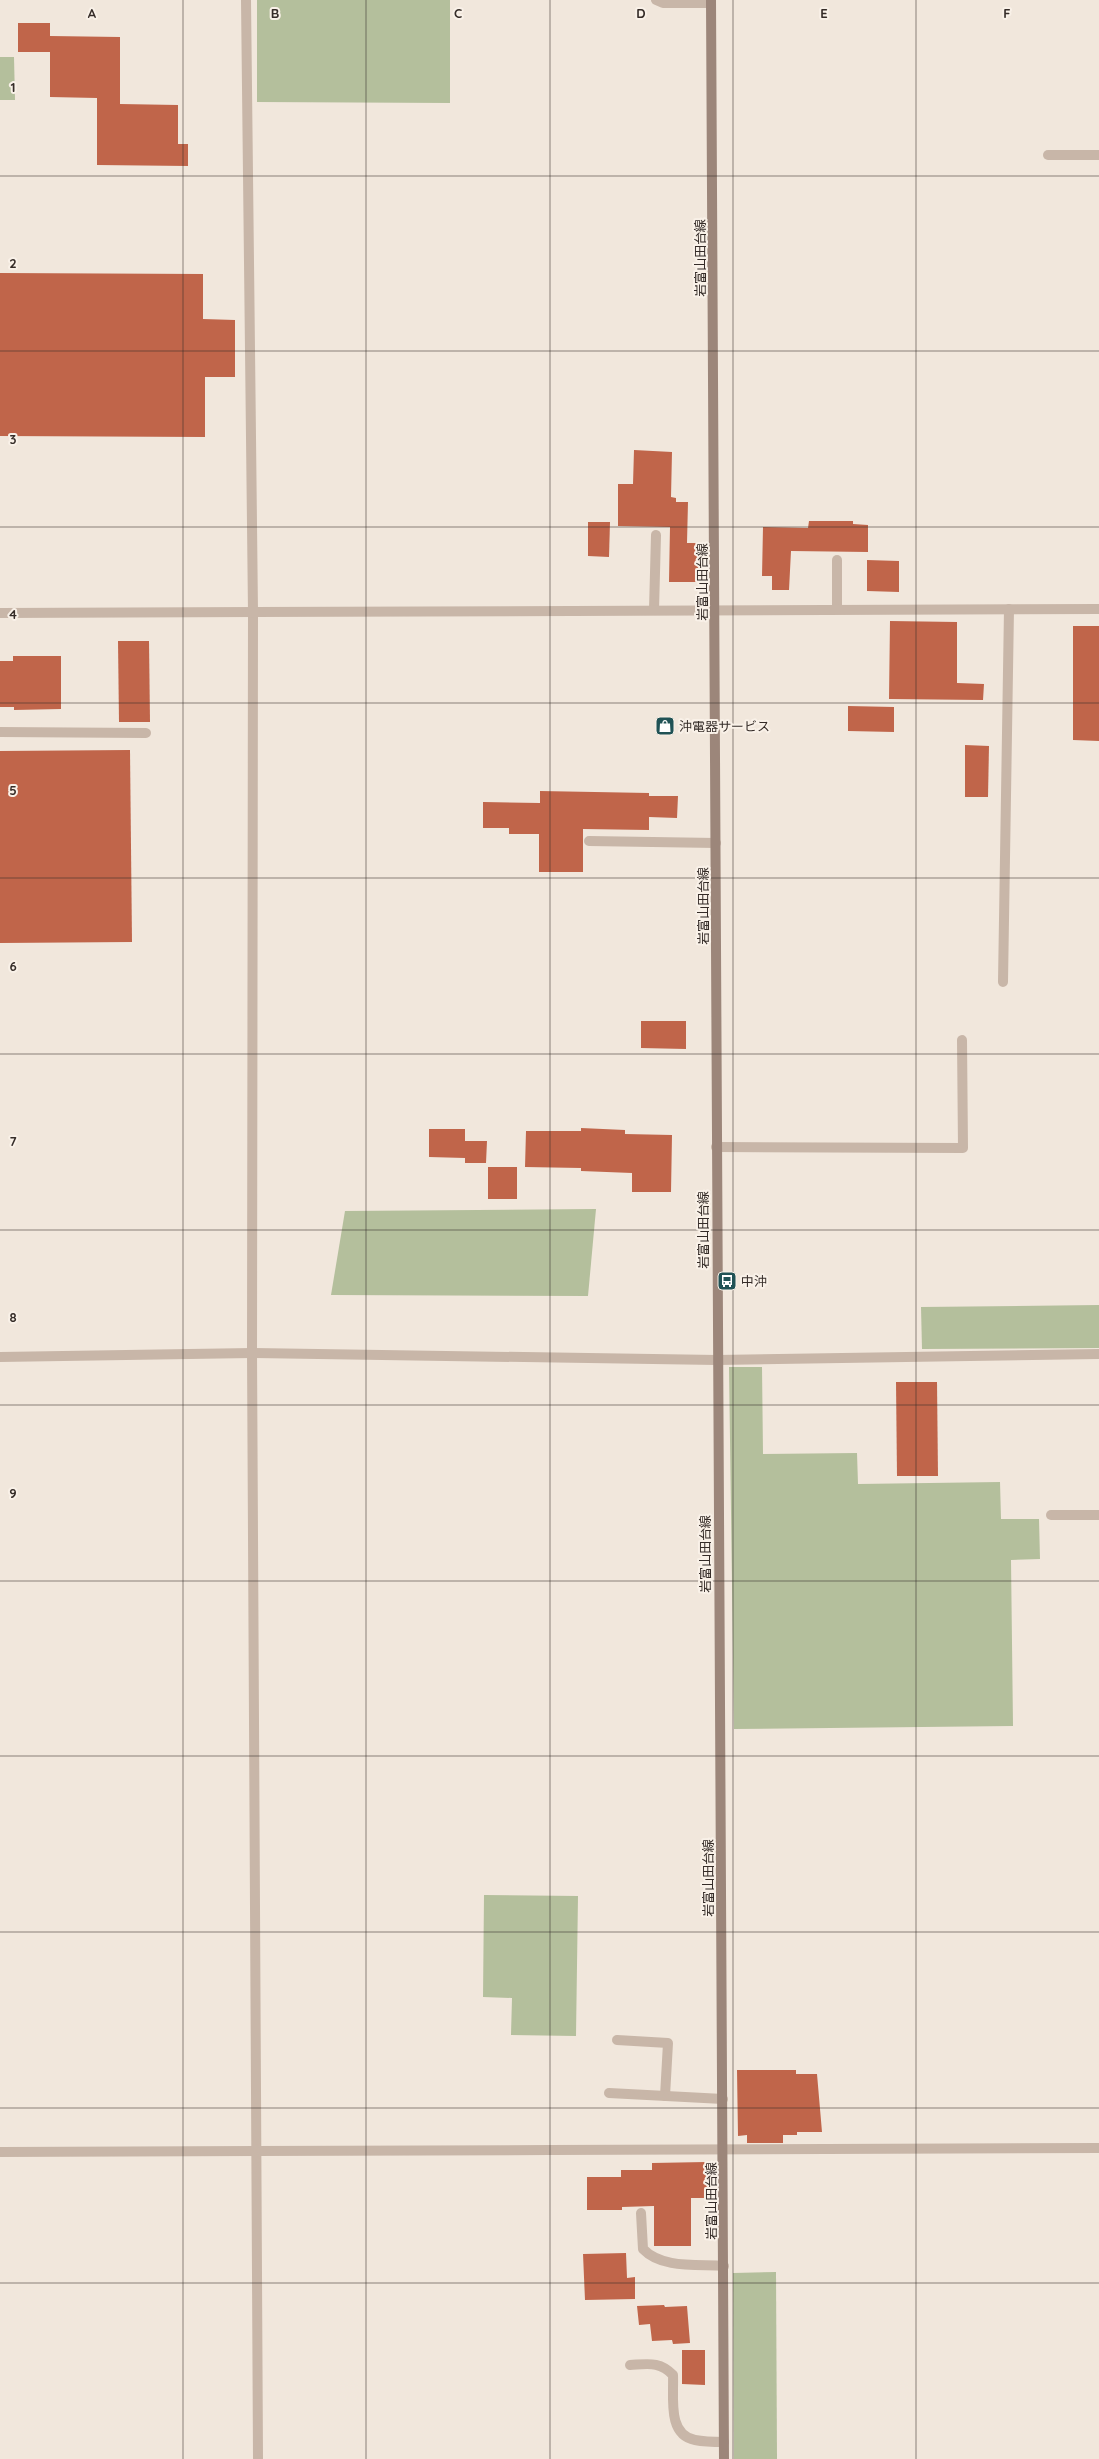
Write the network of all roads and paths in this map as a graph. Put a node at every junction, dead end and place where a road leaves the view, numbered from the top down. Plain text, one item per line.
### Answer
1 (246, 0) edge
2 (656, 0) edge
3 (711, 2) edge
4 (1048, 155) dead end
5 (1099, 155) edge
6 (656, 535) dead end
7 (837, 560) dead end
8 (837, 609) junction
9 (1009, 609) junction
10 (654, 610) junction
11 (716, 610) junction
12 (1099, 610) edge
13 (252, 612) junction
14 (0, 613) edge
15 (0, 732) edge
16 (146, 733) dead end
17 (589, 841) dead end
18 (716, 843) junction
19 (1003, 982) dead end
20 (962, 1040) dead end
21 (716, 1147) junction
22 (252, 1353) junction
23 (1099, 1354) edge
24 (0, 1357) edge
25 (717, 1360) junction
26 (1099, 1514) edge
27 (1051, 1515) dead end
28 (617, 2040) dead end
29 (609, 2093) dead end
30 (665, 2096) junction
31 (723, 2099) junction
32 (1099, 2148) edge
33 (256, 2150) junction
34 (724, 2151) junction
35 (0, 2152) edge
36 (641, 2213) dead end
37 (724, 2266) junction
38 (630, 2365) dead end
39 (724, 2442) junction
40 (258, 2459) edge
41 (724, 2459) edge

1 - 13 street
2 - 3 street
3 - 11 main road, 岩富山田台線
4 - 5 street
6 - 10 street
7 - 8 street
8 - 9 street
8 - 11 street
9 - 12 street
9 - 19 street
10 - 11 street
10 - 13 street
11 - 18 main road, 岩富山田台線
13 - 14 street
13 - 22 street
15 - 16 street
17 - 18 street
18 - 21 main road, 岩富山田台線
20 - 21 street
21 - 25 main road, 岩富山田台線
22 - 24 street
22 - 25 street
22 - 33 street
23 - 25 street
25 - 31 main road, 岩富山田台線
26 - 27 street
28 - 30 street
29 - 30 street
30 - 31 street
31 - 34 main road, 岩富山田台線
32 - 34 street
33 - 34 street
33 - 35 street
33 - 40 street
34 - 37 main road, 岩富山田台線
36 - 37 street
37 - 39 main road, 岩富山田台線
38 - 39 street
39 - 41 main road, 岩富山田台線

